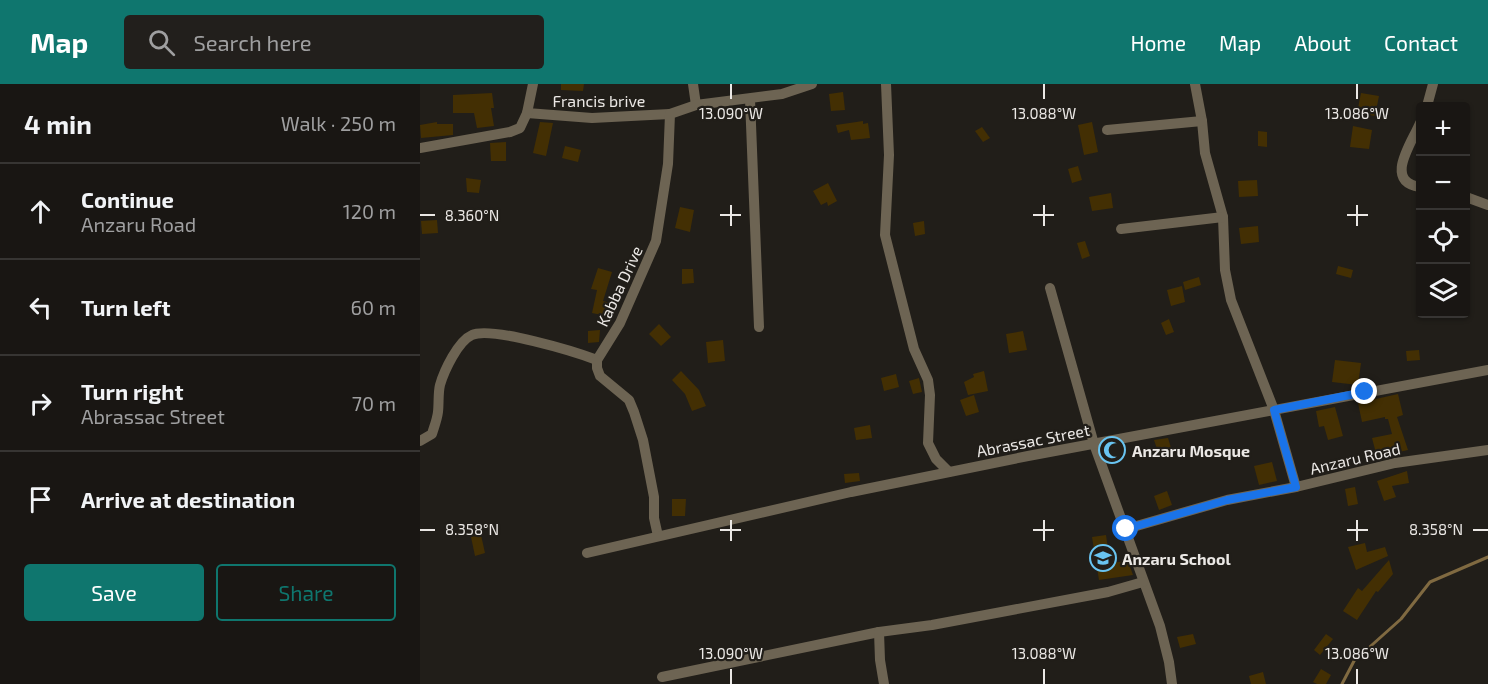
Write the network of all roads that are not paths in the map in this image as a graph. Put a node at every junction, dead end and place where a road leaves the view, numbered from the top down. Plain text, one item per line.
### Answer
1 (533, 84) edge
2 (693, 84) edge
3 (812, 84) edge
4 (886, 84) edge
5 (1195, 84) edge
6 (1433, 84) edge
7 (750, 99) junction
8 (1428, 102) edge
9 (696, 105) junction
10 (527, 113) junction
11 (670, 114) junction
12 (1202, 121) junction
13 (1107, 130) dead end
14 (1416, 132) edge
15 (420, 148) edge
16 (1416, 186) edge
17 (1470, 198) edge
18 (1488, 205) edge
19 (1223, 218) junction
20 (1121, 229) dead end
21 (1050, 288) dead end
22 (759, 327) dead end
23 (597, 360) junction
24 (1488, 370) edge
25 (1274, 410) junction
26 (420, 441) edge
27 (1094, 444) junction
28 (1488, 450) edge
29 (948, 472) junction
30 (1296, 487) junction
31 (1126, 529) junction
32 (658, 536) junction
33 (587, 553) dead end
34 (1143, 582) junction
35 (879, 632) junction
36 (662, 677) dead end
37 (884, 684) edge
38 (1172, 684) edge

1 - 10 street
2 - 9 street
3 - 7 street
4 - 29 street
5 - 12 street
6 - 8 street
7 - 9 street
7 - 22 street
9 - 11 street
10 - 11 street, Francis brive
10 - 15 street
11 - 23 street, Kabba Drive
12 - 13 street
12 - 19 street
14 - 16 street
17 - 18 street
19 - 20 street
19 - 25 street
21 - 27 street
23 - 26 street
23 - 32 street
24 - 25 street, Abrassac Street
25 - 27 street, Abrassac Street
25 - 30 street
27 - 29 street, Abrassac Street
27 - 31 street
28 - 30 street, Anzaru Road
29 - 32 street, Abrassac Street
30 - 31 street, Anzaru Road
31 - 34 street
32 - 33 street, Abrassac Street
34 - 35 street
34 - 38 street
35 - 36 street
35 - 37 street

